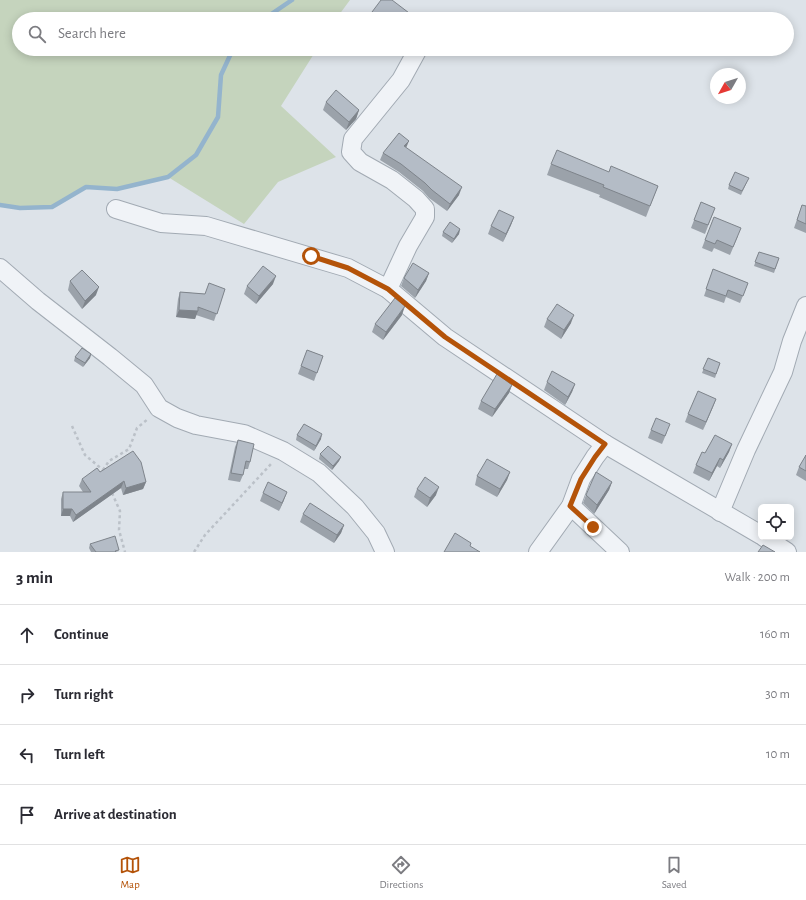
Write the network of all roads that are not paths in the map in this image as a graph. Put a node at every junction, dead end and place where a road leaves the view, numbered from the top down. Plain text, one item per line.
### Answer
1 (414, 56) edge
2 (116, 209) dead end
3 (0, 268) edge
4 (388, 289) junction
5 (806, 306) edge
6 (799, 344) edge
7 (605, 444) junction
8 (570, 506) junction
9 (720, 512) junction
10 (758, 533) edge
11 (769, 540) edge
12 (385, 552) edge
13 (538, 552) edge
14 (620, 552) edge
15 (787, 552) edge

1 - 4 street
2 - 4 street
3 - 12 street
4 - 7 street
5 - 6 street
6 - 9 street
7 - 8 street
7 - 9 street
8 - 13 street
8 - 14 street
9 - 10 street
11 - 15 street

